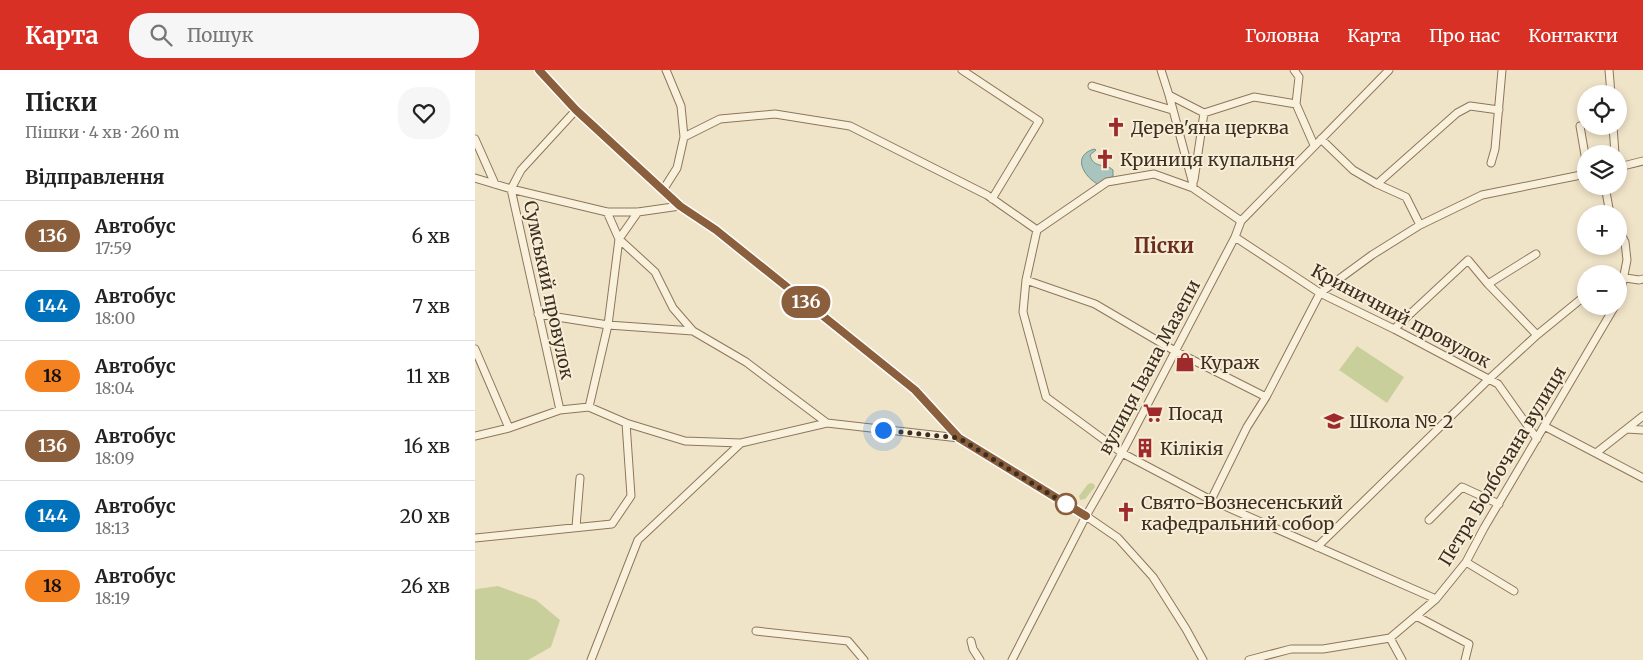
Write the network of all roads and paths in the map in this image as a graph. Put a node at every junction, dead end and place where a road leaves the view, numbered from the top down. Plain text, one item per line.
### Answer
1 (539, 70) edge
2 (666, 70) edge
3 (962, 70) edge
4 (1161, 70) edge
5 (1294, 70) edge
6 (1389, 70) edge
7 (1502, 70) edge
8 (1609, 70) edge
9 (1610, 85) edge
10 (1092, 86) dead end
11 (1169, 95) junction
12 (1297, 104) junction
13 (576, 110) junction
14 (1172, 110) junction
15 (1499, 110) junction
16 (1204, 114) junction
17 (683, 137) junction
18 (475, 139) edge
19 (1321, 139) junction
20 (1315, 145) junction
21 (477, 152) edge
22 (1643, 161) edge
23 (1491, 162) dead end
24 (1627, 165) edge
25 (1577, 176) edge
26 (475, 178) edge
27 (495, 184) junction
28 (1377, 184) junction
29 (1193, 186) junction
30 (511, 189) junction
31 (663, 190) junction
32 (992, 199) junction
33 (680, 206) junction
34 (607, 212) junction
35 (638, 212) junction
36 (1241, 221) junction
37 (1420, 226) junction
38 (1037, 230) junction
39 (1235, 237) junction
40 (619, 239) junction
41 (1536, 254) dead end
42 (1627, 278) edge
43 (1643, 279) edge
44 (1026, 280) junction
45 (1488, 284) junction
46 (1320, 293) junction
47 (1577, 302) edge
48 (537, 314) junction
49 (1610, 315) edge
50 (608, 326) junction
51 (1395, 329) junction
52 (693, 331) junction
53 (1537, 335) junction
54 (475, 349) edge
55 (1175, 351) junction
56 (1489, 379) junction
57 (1266, 397) junction
58 (589, 407) junction
59 (560, 410) junction
60 (1643, 416) edge
61 (626, 423) junction
62 (827, 423) junction
63 (1544, 426) junction
64 (509, 428) junction
65 (1627, 429) junction
66 (1643, 430) edge
67 (475, 436) edge
68 (959, 438) junction
69 (1537, 439) junction
70 (741, 443) junction
71 (1122, 453) junction
72 (1596, 454) junction
73 (580, 478) dead end
74 (1643, 478) edge
75 (1211, 500) junction
76 (1499, 504) junction
77 (1086, 516) junction
78 (1429, 520) dead end
79 (576, 528) junction
80 (475, 538) edge
81 (1317, 547) junction
82 (1466, 562) junction
83 (1514, 590) dead end
84 (1436, 599) junction
85 (1416, 616) junction
86 (756, 631) dead end
87 (1390, 638) junction
88 (971, 641) dead end
89 (591, 660) edge
90 (864, 660) edge
91 (980, 660) edge
92 (1012, 660) edge
93 (1203, 660) edge
94 (1249, 660) edge
95 (1402, 660) edge
96 (1465, 660) edge

1 - 13 street
2 - 17 street
3 - 32 street
4 - 11 street
5 - 12 street
6 - 19 street, вулиця Івана Мазепи
7 - 15 street
8 - 9 street
10 - 14 street
11 - 14 street
11 - 16 street
12 - 16 street
12 - 20 street
13 - 30 street, Сумський провулок
13 - 31 street
14 - 29 street
15 - 23 street
15 - 28 street
16 - 29 street
17 - 31 street
17 - 32 street
18 - 21 street
19 - 20 street, вулиця Івана Мазепи
19 - 28 street
20 - 36 street, вулиця Івана Мазепи
21 - 27 street
22 - 24 street
25 - 37 street
26 - 27 street
27 - 30 street
28 - 37 street
29 - 36 street
29 - 38 street
30 - 34 street
30 - 48 street, Сумський провулок
31 - 33 street
32 - 38 street
33 - 35 street
33 - 68 street
34 - 35 street
34 - 40 street
35 - 40 street
36 - 39 street, вулиця Івана Мазепи
37 - 46 street
38 - 44 street
39 - 46 street, Криничний провулок
39 - 55 street, вулиця Івана Мазепи
40 - 50 street
40 - 52 street
41 - 45 street
42 - 43 street
44 - 55 street
44 - 71 street
45 - 51 street
45 - 53 street
46 - 51 street, Криничний провулок
46 - 57 street
47 - 53 street
48 - 50 street
48 - 59 street, Сумський провулок
49 - 63 street, Петра Болбочана вулиця
50 - 52 street
50 - 58 street
51 - 56 street, Криничний провулок
52 - 62 street
53 - 56 street
54 - 64 street
55 - 57 street
55 - 71 street, вулиця Івана Мазепи
56 - 69 street, Криничний провулок
56 - 81 street
57 - 75 street
58 - 59 street
58 - 61 street
59 - 64 street
60 - 65 street
61 - 70 street
61 - 79 street
62 - 68 street
62 - 70 street
63 - 69 street, Петра Болбочана вулиця
63 - 72 street
64 - 67 street
65 - 66 street
65 - 72 street
68 - 77 street
69 - 76 street, Петра Болбочана вулиця
70 - 89 street
71 - 75 street
71 - 77 street, вулиця Івана Мазепи
72 - 74 street
73 - 79 street
75 - 81 street
76 - 78 street
76 - 82 street, Петра Болбочана вулиця
77 - 92 street, вулиця Івана Мазепи
77 - 93 street
79 - 80 street
81 - 84 street
82 - 83 street
82 - 84 street, Петра Болбочана вулиця
84 - 85 street, Петра Болбочана вулиця
85 - 87 street, Петра Болбочана вулиця
85 - 96 street
86 - 90 street
87 - 94 street
87 - 95 street
88 - 91 street

